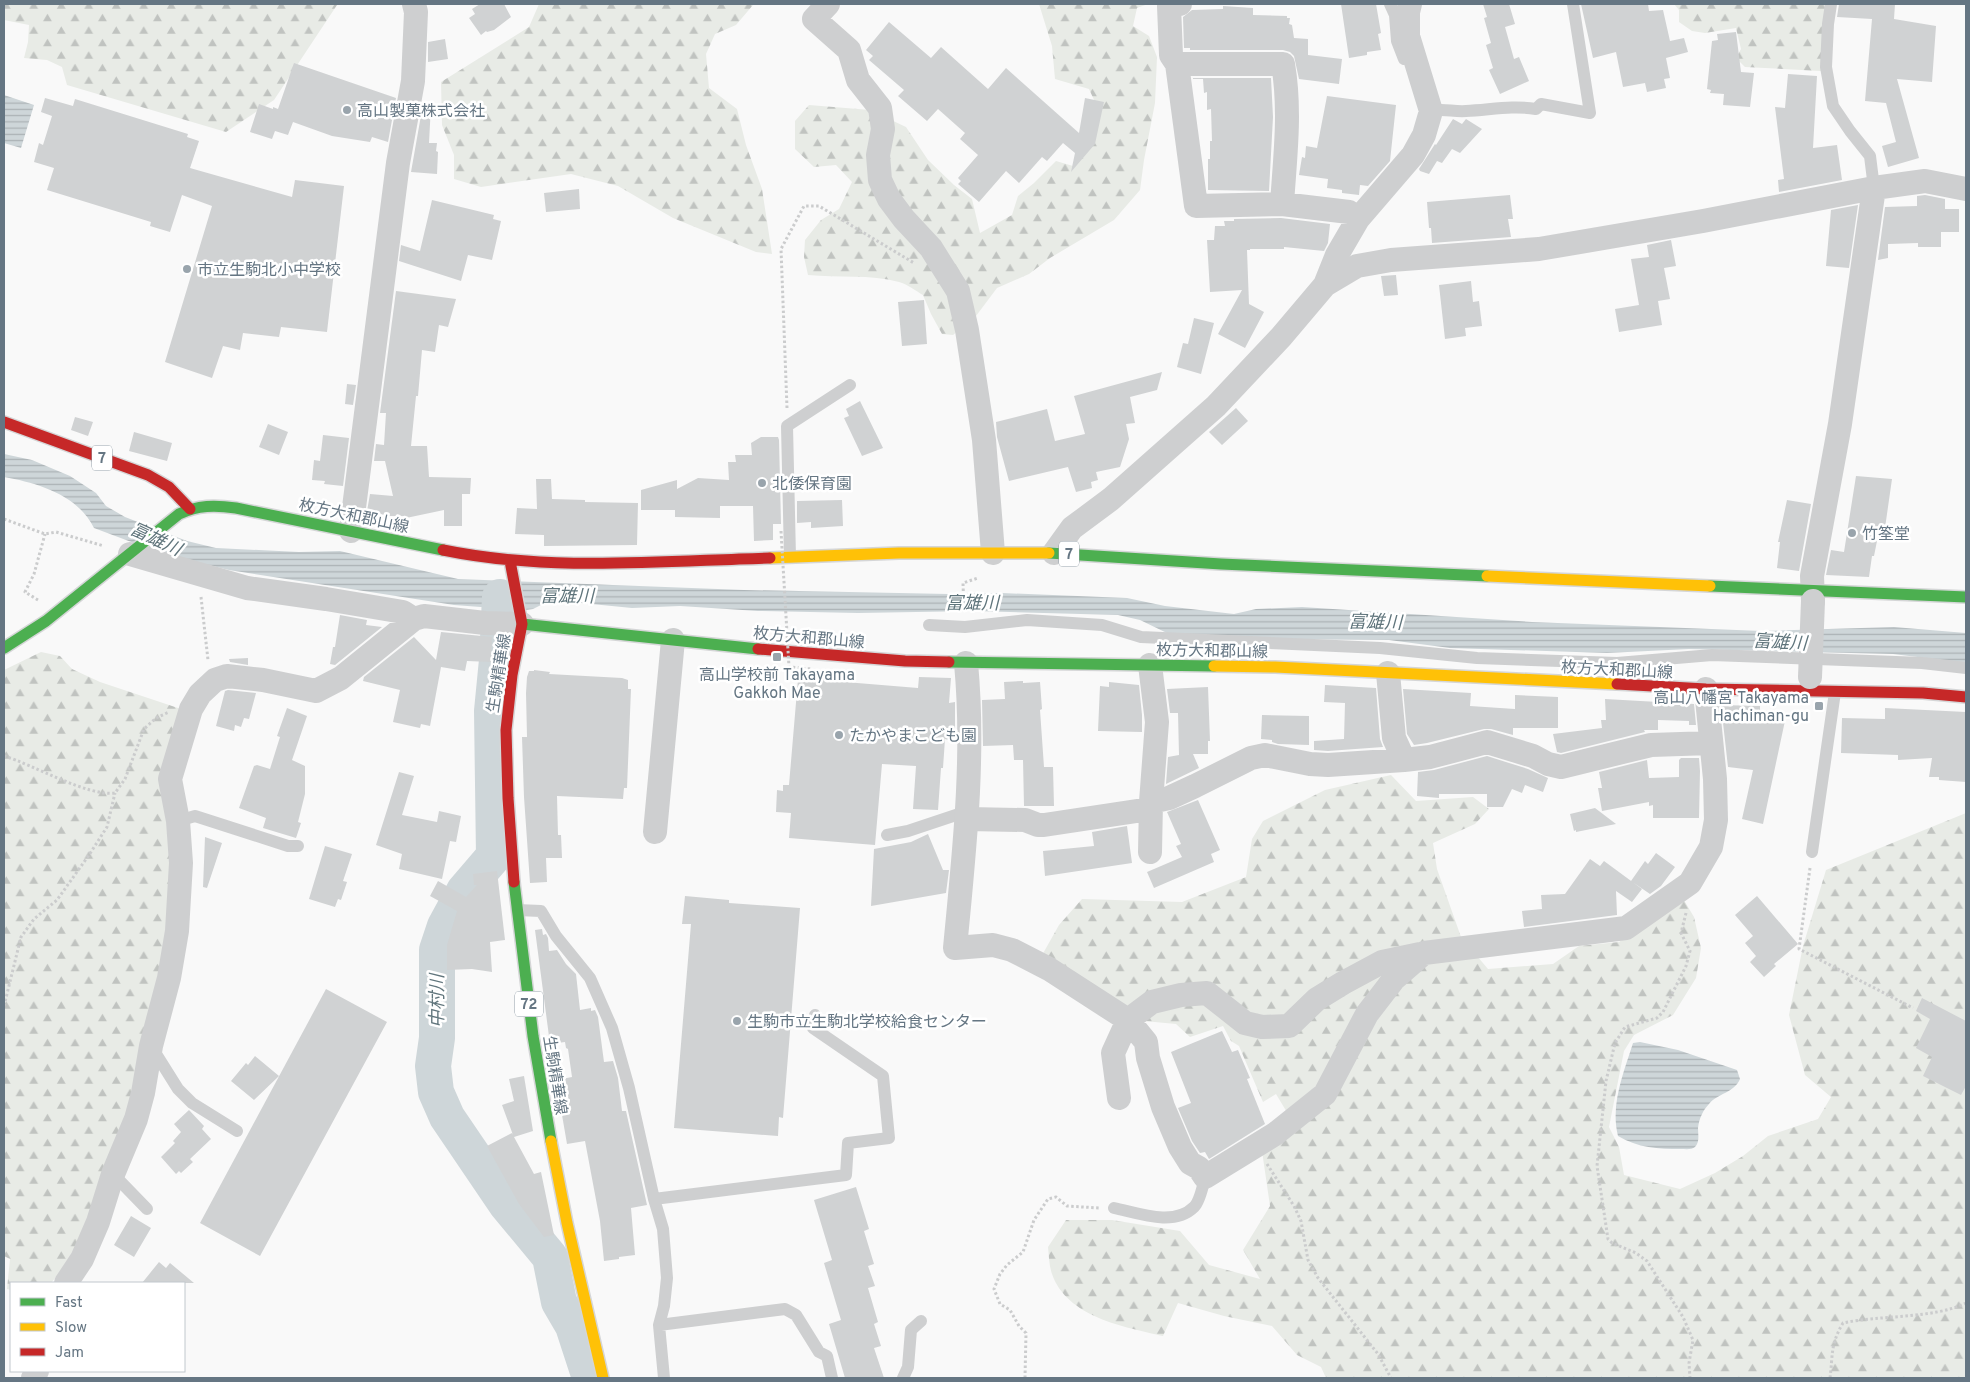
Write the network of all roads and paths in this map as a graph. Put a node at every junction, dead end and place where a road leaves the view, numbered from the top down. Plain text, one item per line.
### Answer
1 (414, 4) edge
2 (828, 4) edge
3 (1172, 4) edge
4 (1390, 4) edge
5 (1410, 4) edge
6 (1573, 4) edge
7 (1831, 4) edge
8 (1177, 64) junction
9 (1421, 82) junction
10 (1431, 111) junction
11 (1874, 188) junction
12 (1966, 189) edge
13 (1282, 204) junction
14 (1358, 219) junction
15 (917, 265) dead end
16 (1325, 285) junction
17 (850, 385) dead end
18 (4, 422) edge
19 (787, 426) junction
20 (190, 509) junction
21 (4, 519) edge
22 (351, 531) junction
23 (782, 532) dead end
24 (45, 534) junction
25 (992, 553) junction
26 (1054, 553) junction
27 (130, 554) junction
28 (790, 557) junction
29 (510, 561) junction
30 (198, 574) junction
31 (963, 582) dead end
32 (1813, 596) junction
33 (1966, 597) edge
34 (57, 612) junction
35 (414, 619) junction
36 (522, 619) junction
37 (929, 625) dead end
38 (965, 626) junction
39 (673, 640) junction
40 (4, 648) edge
41 (966, 663) junction
42 (1150, 665) junction
43 (207, 666) dead end
44 (1966, 668) edge
45 (812, 669) dead end
46 (1388, 673) junction
47 (1810, 684) junction
48 (1706, 690) junction
49 (1835, 692) junction
50 (1966, 697) edge
51 (195, 703) junction
52 (1711, 743) junction
53 (4, 756) edge
54 (1404, 760) junction
55 (115, 793) junction
56 (1150, 805) junction
57 (968, 815) junction
58 (178, 820) junction
59 (655, 832) dead end
60 (888, 835) dead end
61 (298, 846) dead end
62 (1150, 852) dead end
63 (1812, 852) joint
64 (1690, 882) junction
65 (516, 910) junction
66 (1424, 953) junction
67 (4, 1006) edge
68 (1913, 1008) dead end
69 (815, 1015) dead end
70 (1128, 1020) junction
71 (151, 1046) junction
72 (1119, 1098) dead end
73 (237, 1131) dead end
74 (1256, 1146) junction
75 (112, 1174) junction
76 (1205, 1177) junction
77 (654, 1199) junction
78 (1114, 1208) joint
79 (147, 1209) dead end
80 (67, 1282) edge
81 (1966, 1303) edge
82 (921, 1321) dead end
83 (659, 1325) junction
84 (603, 1378) edge
85 (664, 1378) edge
86 (832, 1378) edge
87 (903, 1378) edge
88 (1025, 1378) edge
89 (1392, 1378) edge
90 (1690, 1378) edge
91 (1830, 1378) edge

1 - 22 street
2 - 25 street
3 - 8 street
4 - 9 lane
5 - 9 street
6 - 10 lane
7 - 11 lane
8 - 13 street
8 - 13 street
9 - 10 street
10 - 14 street
11 - 12 street
11 - 16 street
11 - 32 street
13 - 14 street
14 - 16 street
15 - 19 path
16 - 26 street
17 - 19 lane
18 - 20 main road, 7
19 - 28 lane
20 - 22 main road, 枚方大和郡山線 / 7
20 - 27 main road, 枚方大和郡山線 / 7
21 - 24 path
22 - 29 main road, 枚方大和郡山線 / 7
23 - 45 path, bridge
24 - 27 path
24 - 34 path
25 - 26 main road, 枚方大和郡山線 / 7
25 - 28 main road, 枚方大和郡山線 / 7
26 - 32 main road, 枚方大和郡山線 / 7
27 - 30 street
27 - 34 main road, 枚方大和郡山線 / 7
28 - 29 main road, 枚方大和郡山線 / 7
29 - 36 main road
30 - 35 street
30 - 43 path
31 - 38 path
32 - 33 main road, 枚方大和郡山線 / 7
32 - 47 street, bridge
34 - 40 main road, 枚方大和郡山線 / 7
35 - 36 street
35 - 51 street
36 - 39 main road, 枚方大和郡山線
36 - 65 main road, 生駒精華線 / 72
37 - 38 lane
38 - 44 lane
39 - 41 main road, 枚方大和郡山線
39 - 59 street
41 - 42 main road, 枚方大和郡山線
41 - 57 street
42 - 46 main road, 枚方大和郡山線
42 - 56 street
46 - 48 main road, 枚方大和郡山線
46 - 54 street
47 - 48 main road, 枚方大和郡山線
47 - 49 main road, 枚方大和郡山線
48 - 52 street
49 - 50 main road, 枚方大和郡山線
49 - 63 lane
51 - 55 path
51 - 58 street
52 - 54 street
52 - 64 street
53 - 55 path
54 - 56 street
55 - 67 path
56 - 57 street
56 - 62 street
57 - 60 lane
57 - 70 street
58 - 61 lane
58 - 71 street
63 - 68 path
64 - 66 street
64 - 90 path
65 - 77 lane
65 - 84 main road, 生駒精華線 / 72
66 - 70 street
66 - 74 street
69 - 77 lane
70 - 72 street
70 - 76 street
71 - 73 lane
71 - 75 street
74 - 76 street
74 - 89 path
75 - 79 lane
75 - 80 street
76 - 78 lane
77 - 83 lane
78 - 88 path
81 - 91 path
82 - 87 lane
83 - 85 lane
83 - 86 lane

